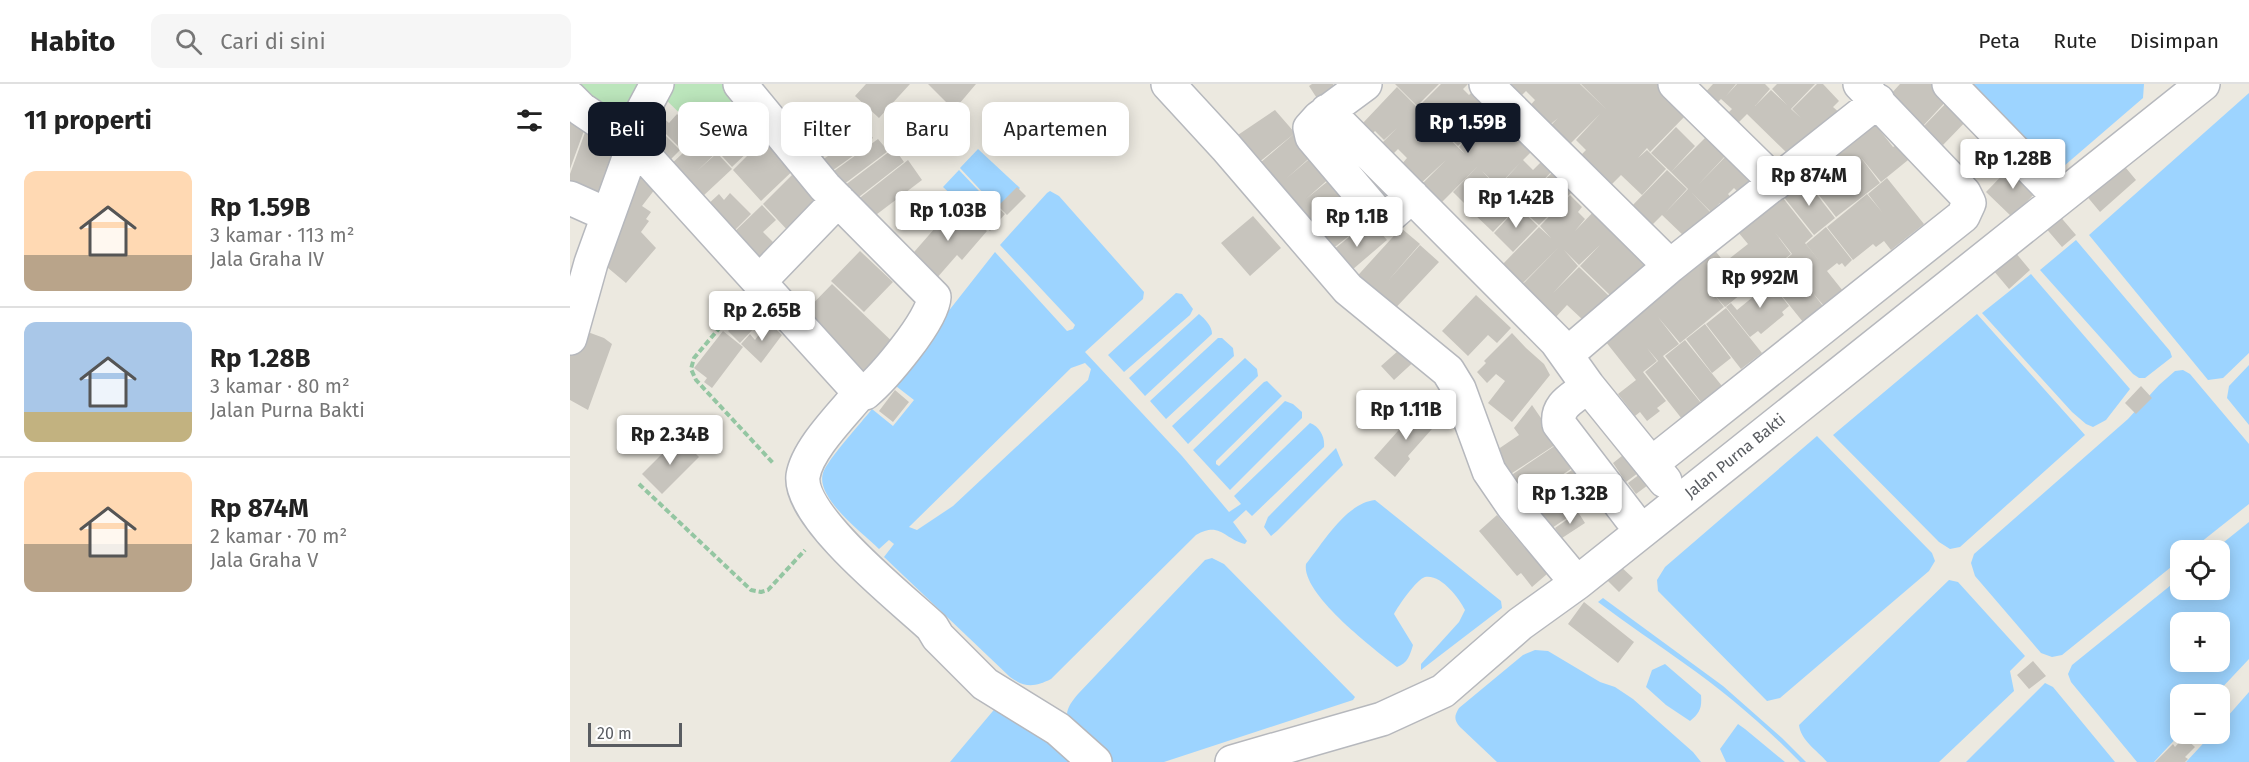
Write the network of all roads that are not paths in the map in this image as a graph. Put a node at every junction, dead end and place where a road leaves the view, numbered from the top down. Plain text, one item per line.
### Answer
1 (657, 84) edge
2 (740, 84) edge
3 (1168, 84) edge
4 (1486, 84) edge
5 (1676, 84) edge
6 (1949, 84) edge
7 (2203, 84) edge
8 (1869, 92) edge
9 (1345, 94) edge
10 (570, 98) edge
11 (649, 102) edge
12 (588, 115) edge
13 (627, 156) edge
14 (644, 156) edge
15 (1776, 183) junction
16 (2059, 197) junction
17 (570, 198) edge
18 (838, 200) junction
19 (608, 214) junction
20 (1670, 266) junction
21 (759, 282) junction
22 (570, 338) edge
23 (1566, 355) junction
24 (1588, 386) junction
25 (860, 393) junction
26 (1651, 464) junction
27 (1680, 500) junction
28 (1641, 531) junction
29 (1577, 584) junction
30 (1095, 762) edge
31 (1232, 762) edge

1 - 11 street
2 - 18 street
3 - 29 street
4 - 20 street
5 - 15 street
6 - 16 street
7 - 16 street, Jalan Purna Bakti
8 - 15 street
8 - 26 street
9 - 23 street
10 - 12 street
13 - 19 street
14 - 21 street
15 - 20 street
16 - 27 street, Jalan Purna Bakti
17 - 19 street
18 - 21 street
18 - 25 street
19 - 22 street
20 - 23 street
21 - 25 street
23 - 24 street
24 - 26 street
24 - 28 street
25 - 30 street
26 - 27 street
27 - 28 street, Jalan Purna Bakti
28 - 29 street, Jalan Purna Bakti
29 - 31 street, Jalan Purna Bakti

